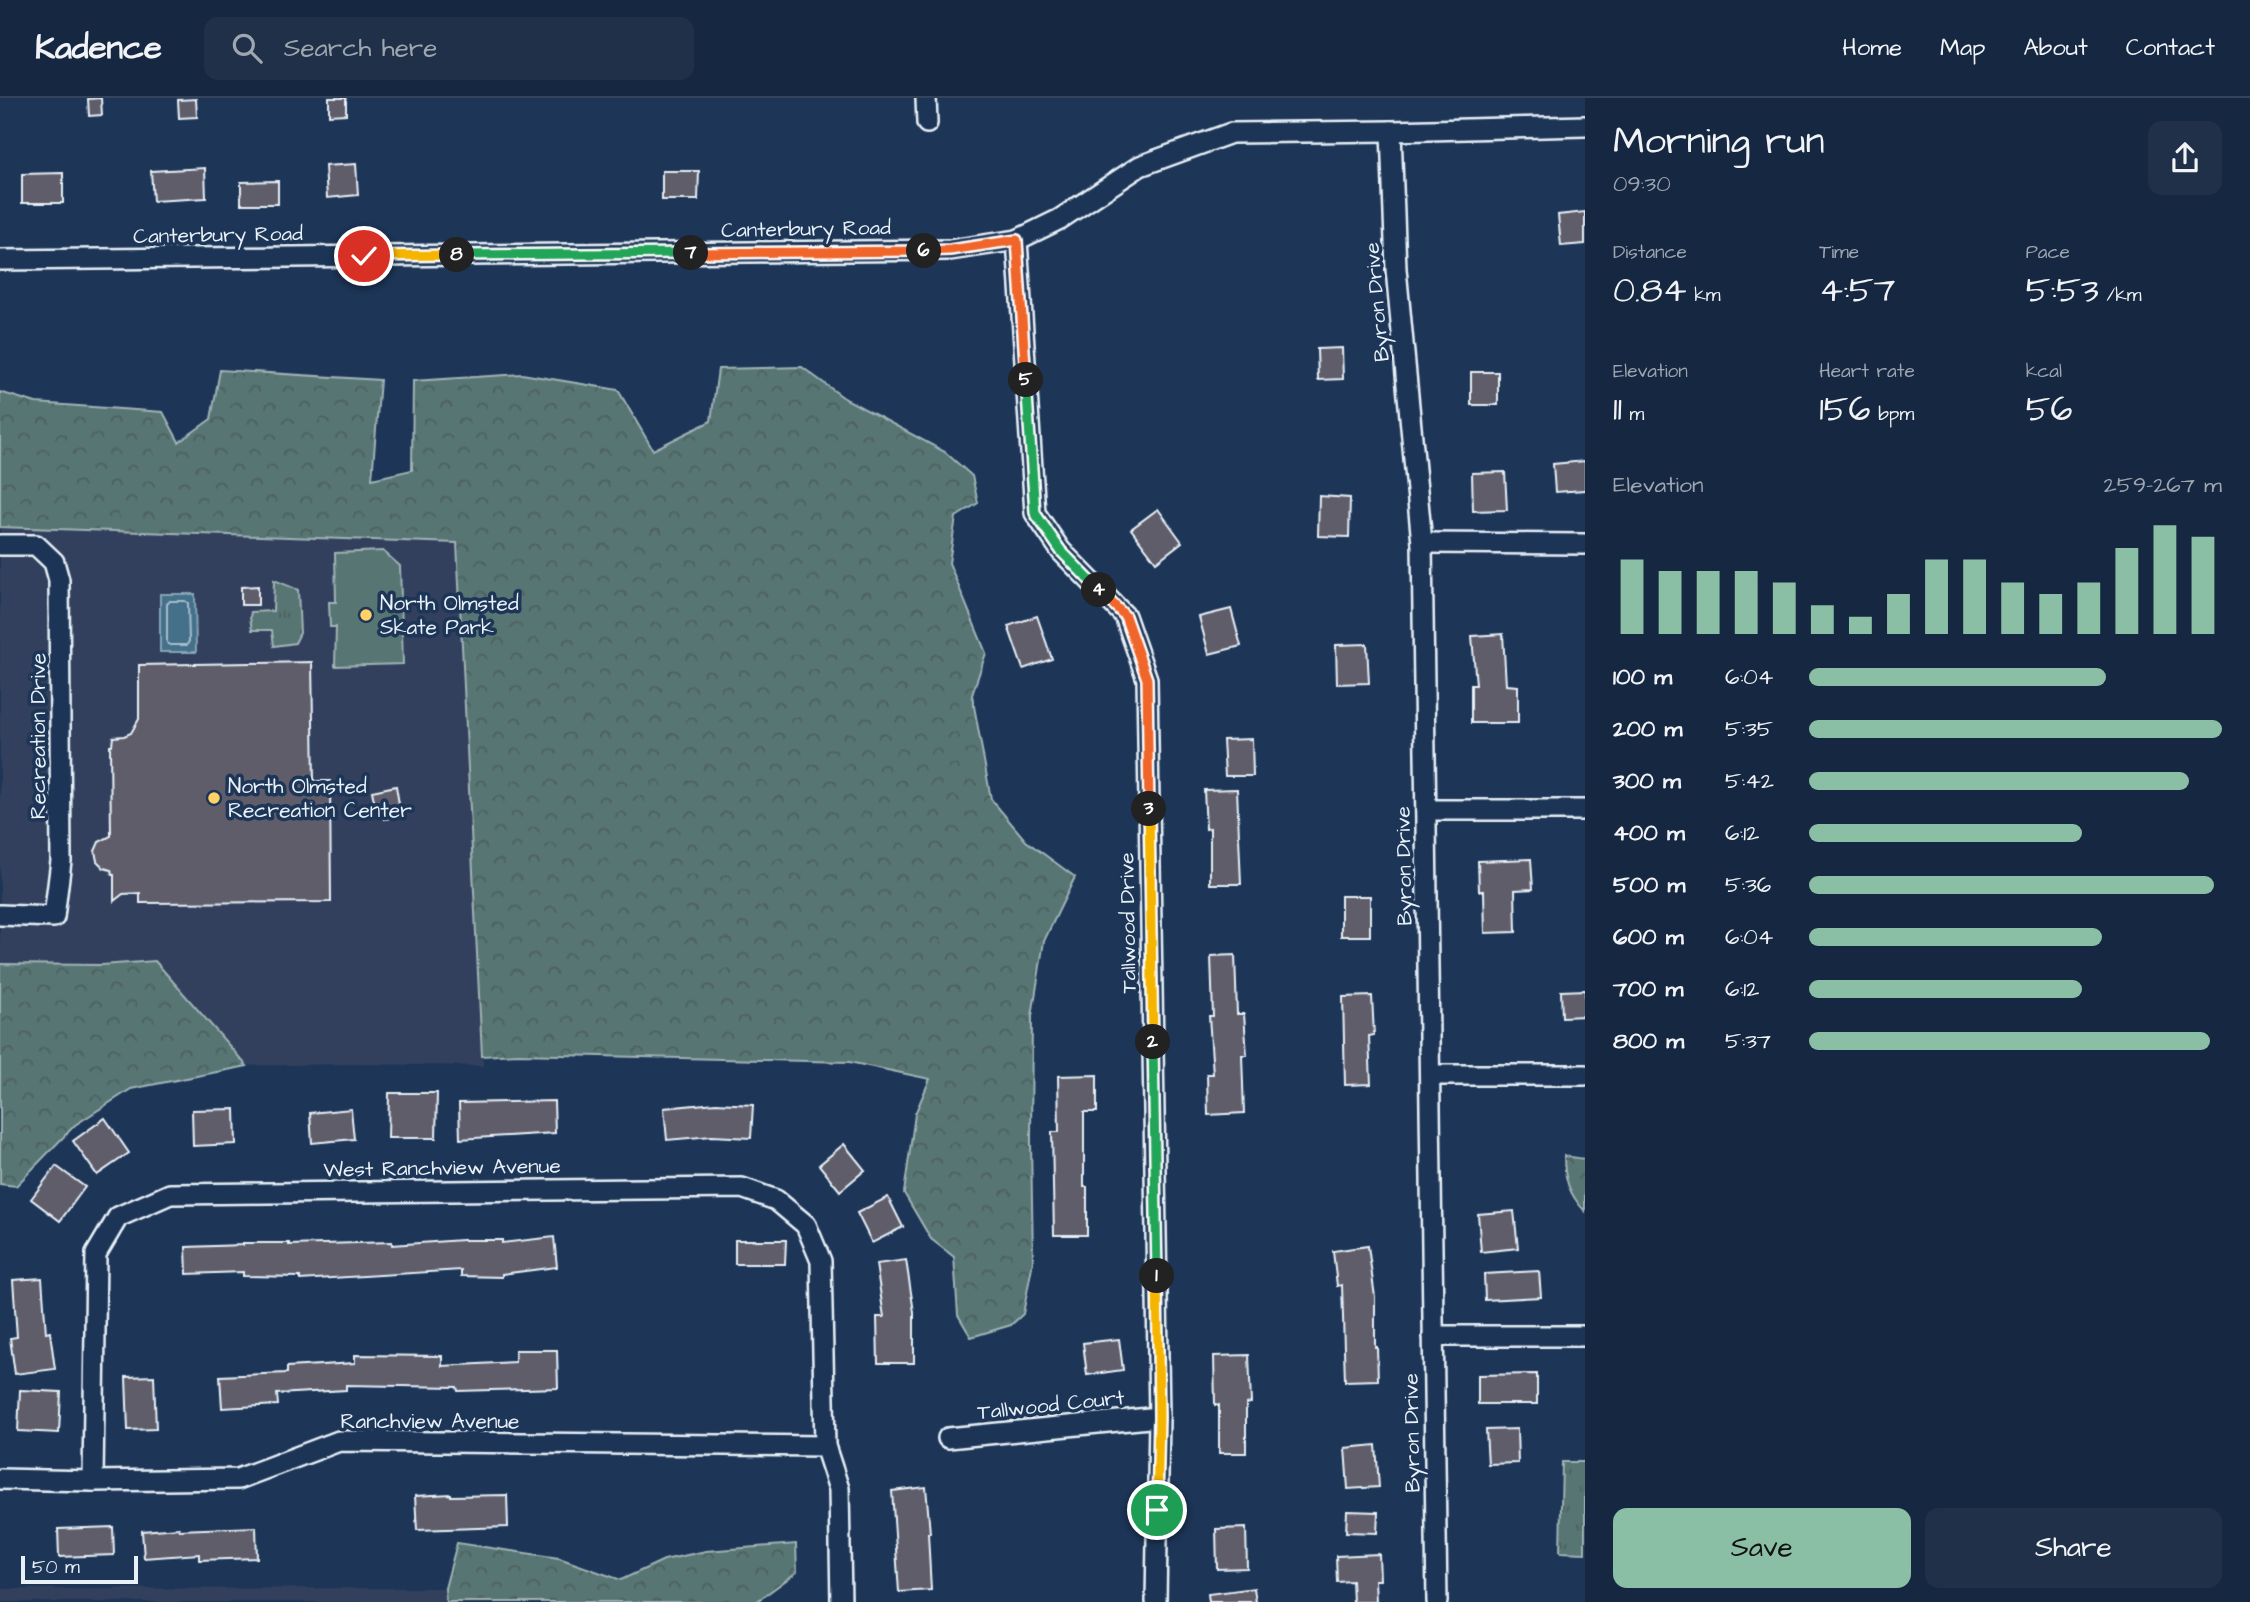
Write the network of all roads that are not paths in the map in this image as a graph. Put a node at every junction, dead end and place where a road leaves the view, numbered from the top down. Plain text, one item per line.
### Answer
1 (926, 98) edge
2 (927, 123) dead end
3 (1585, 126) edge
4 (1391, 131) junction
5 (1017, 240) junction
6 (0, 260) edge
7 (1422, 543) junction
8 (1585, 544) edge
9 (0, 545) edge
10 (1426, 810) junction
11 (1585, 810) edge
12 (0, 915) edge
13 (1430, 1075) junction
14 (1585, 1075) edge
15 (1433, 1336) junction
16 (1585, 1336) edge
17 (1159, 1417) junction
18 (948, 1438) dead end
19 (825, 1446) junction
20 (0, 1479) edge
21 (93, 1481) junction
22 (841, 1602) edge
23 (1156, 1602) edge
24 (1437, 1602) edge

1 - 2 street
3 - 4 street, Canterbury Road
4 - 5 street, Canterbury Road
4 - 7 street, Byron Drive
5 - 6 street, Canterbury Road
5 - 17 street, Tallwood Drive
7 - 8 street
7 - 10 street, Byron Drive
9 - 12 street, Recreation Drive
10 - 11 street
10 - 13 street, Byron Drive
13 - 14 street
13 - 15 street, Byron Drive
15 - 16 street
15 - 24 street, Byron Drive
17 - 18 street, Tallwood Court
17 - 23 street, Tallwood Drive
19 - 21 street, Ranchview Avenue
19 - 21 street, West Ranchview Avenue
19 - 22 street, West Ranchview Avenue
20 - 21 street, Ranchview Avenue

